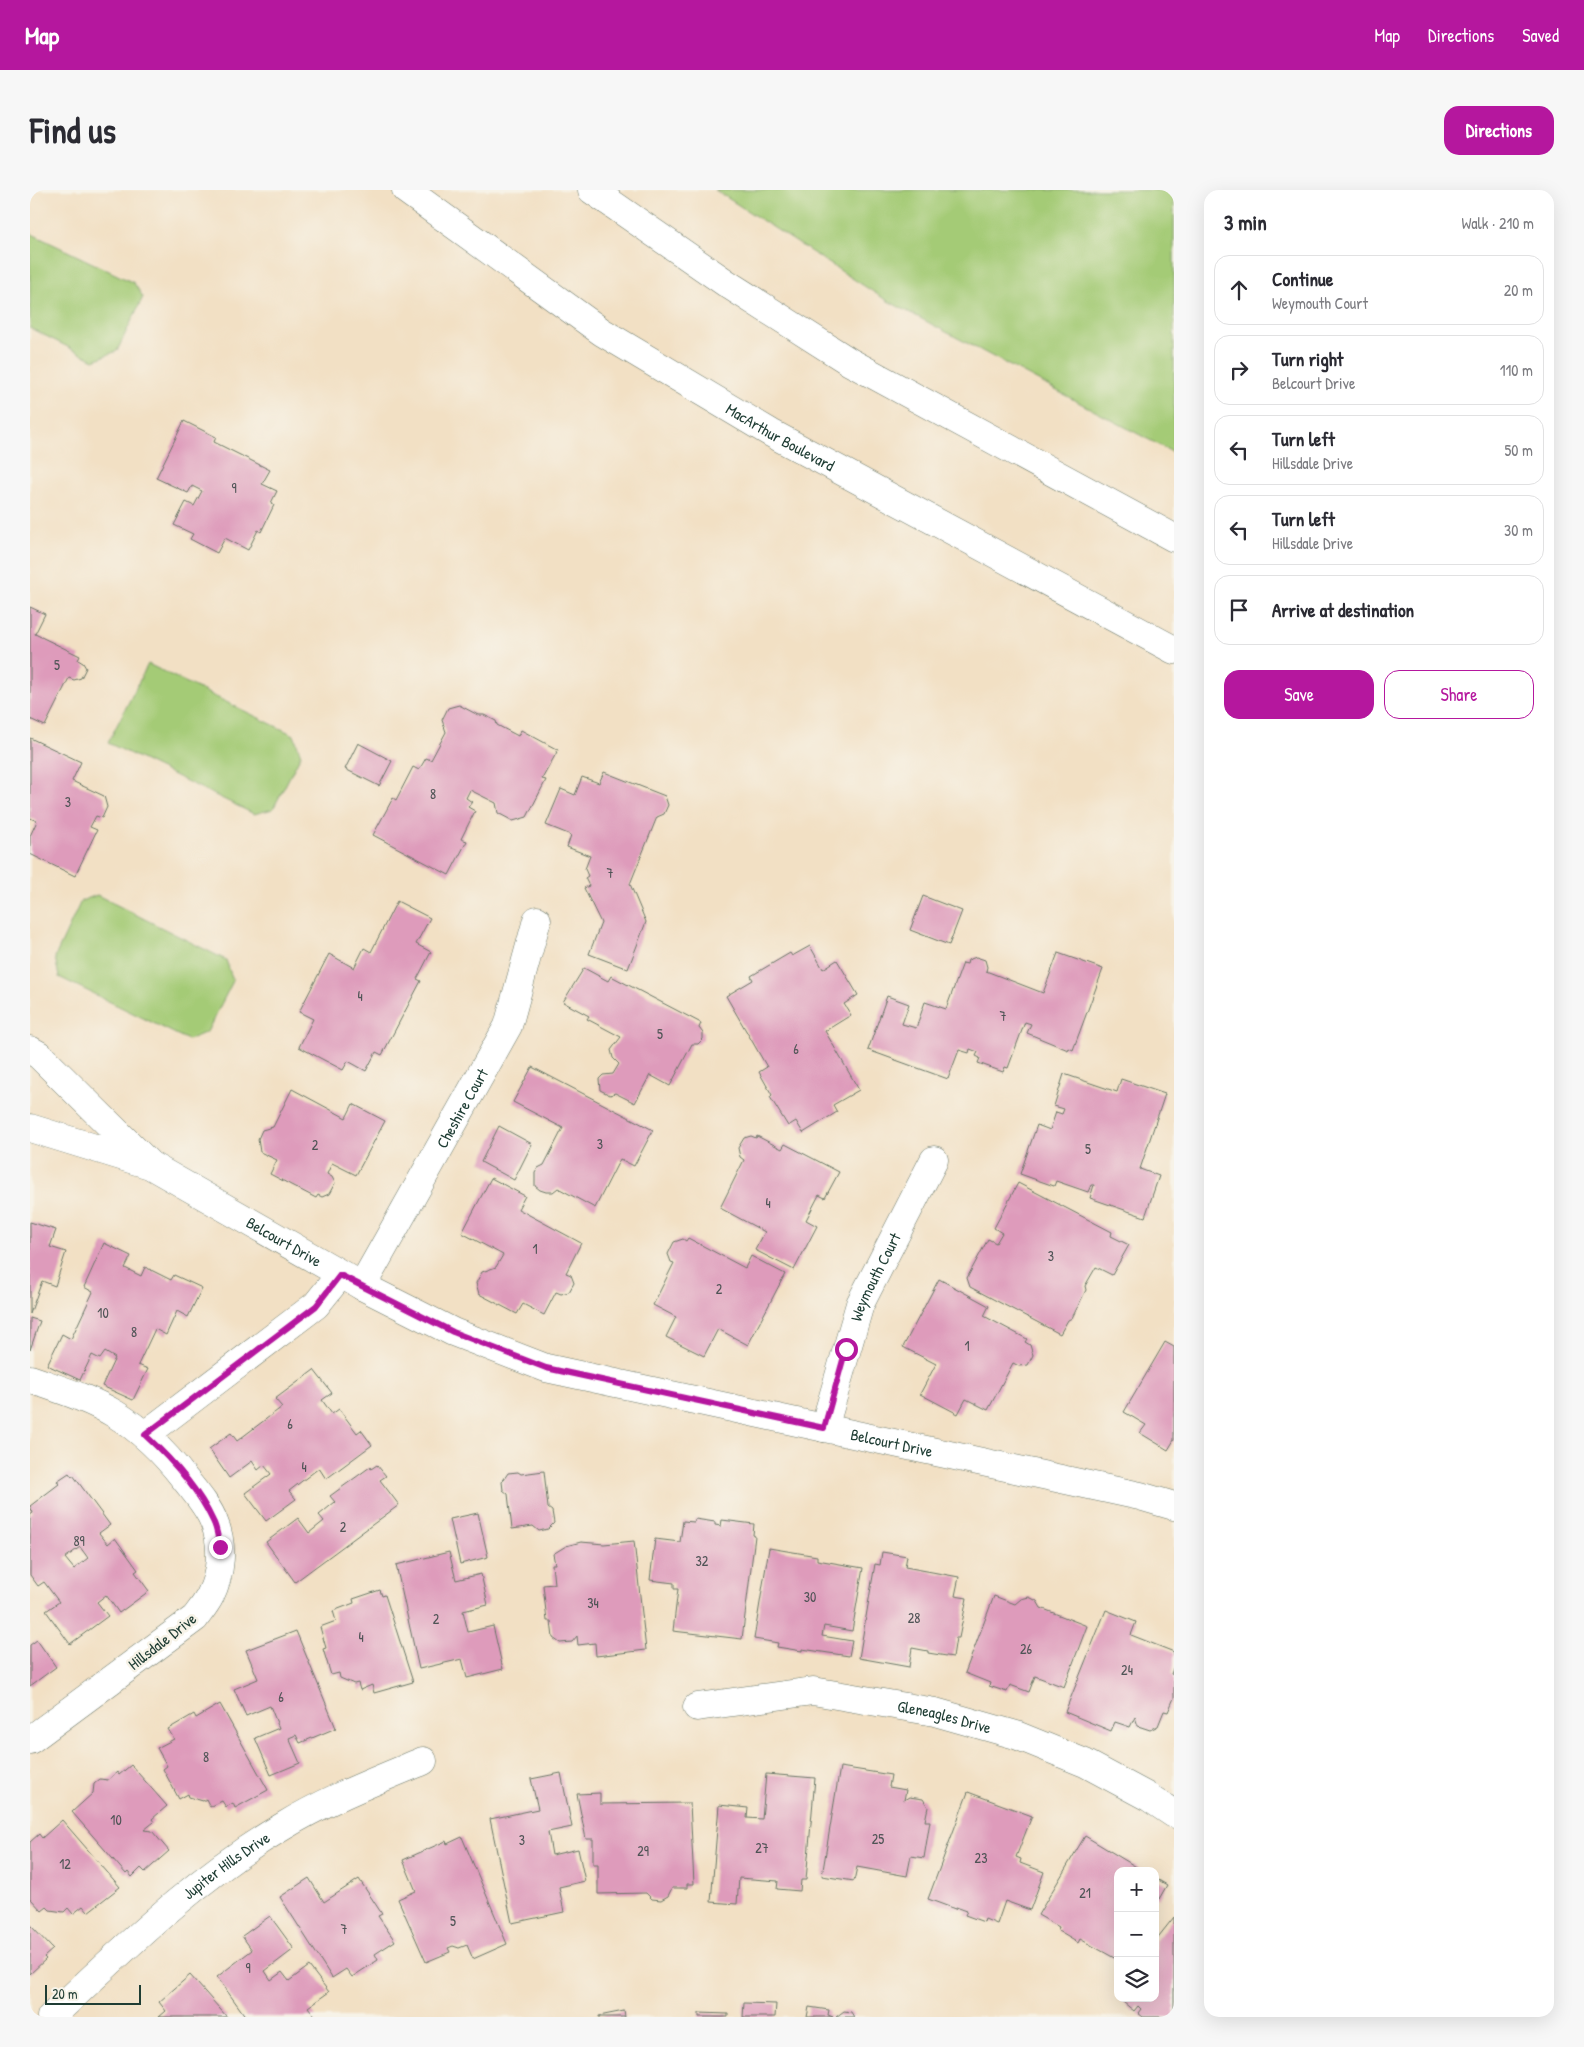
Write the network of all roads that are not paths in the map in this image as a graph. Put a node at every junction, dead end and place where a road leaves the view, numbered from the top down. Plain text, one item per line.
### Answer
1 (406, 190) edge
2 (592, 190) edge
3 (1174, 538) edge
4 (1174, 650) edge
5 (538, 920) dead end
6 (30, 1050) edge
7 (30, 1128) edge
8 (934, 1160) dead end
9 (150, 1165) junction
10 (351, 1280) junction
11 (30, 1379) edge
12 (824, 1428) junction
13 (145, 1435) junction
14 (1174, 1506) edge
15 (697, 1707) dead end
16 (30, 1740) edge
17 (423, 1761) dead end
18 (1174, 1814) edge
19 (58, 2015) edge

1 - 4 street, MacArthur Boulevard
2 - 3 street
5 - 10 street, Cheshire Court
6 - 9 street, Belcourt Drive
7 - 9 street, Belcourt Drive
8 - 12 street, Weymouth Court
9 - 10 street, Belcourt Drive
10 - 12 street, Belcourt Drive
10 - 13 street
11 - 13 street, Hillsdale Drive
12 - 14 street, Belcourt Drive
13 - 16 street, Hillsdale Drive
15 - 18 street, Gleneagles Drive
17 - 19 street, Jupiter Hills Drive

